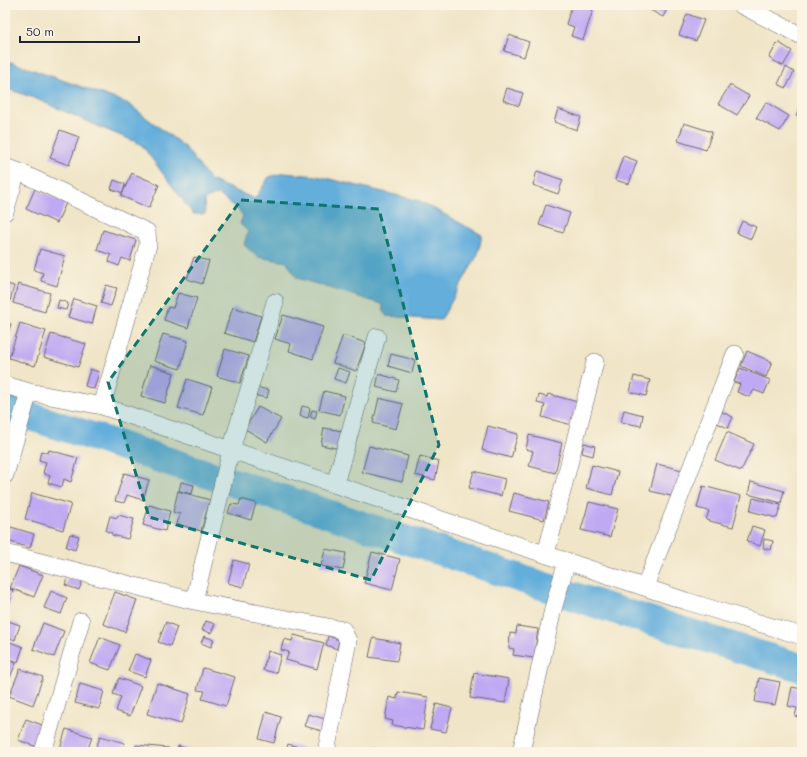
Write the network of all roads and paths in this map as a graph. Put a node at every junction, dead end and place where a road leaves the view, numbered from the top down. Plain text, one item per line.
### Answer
1 (741, 5) edge
2 (802, 36) edge
3 (11, 169) edge
4 (5, 212) edge
5 (275, 302) dead end
6 (377, 337) dead end
7 (735, 354) dead end
8 (595, 362) dead end
9 (5, 385) edge
10 (29, 392) junction
11 (102, 406) junction
12 (9, 443) edge
13 (231, 450) junction
14 (5, 475) edge
15 (335, 484) junction
16 (5, 553) edge
17 (546, 554) junction
18 (567, 561) junction
19 (645, 587) junction
20 (194, 601) junction
21 (81, 621) dead end
22 (802, 636) edge
23 (43, 752) edge
24 (326, 752) edge
25 (521, 752) edge

1 - 2 street
3 - 4 street
3 - 11 street
5 - 13 street
6 - 15 street
7 - 19 street
8 - 17 street
9 - 10 street
10 - 11 street
10 - 12 street
11 - 13 street
12 - 14 street
13 - 15 street
13 - 20 street
15 - 17 street
16 - 20 street
17 - 18 street
18 - 19 street
18 - 25 street
19 - 22 street
20 - 24 street
21 - 23 street

